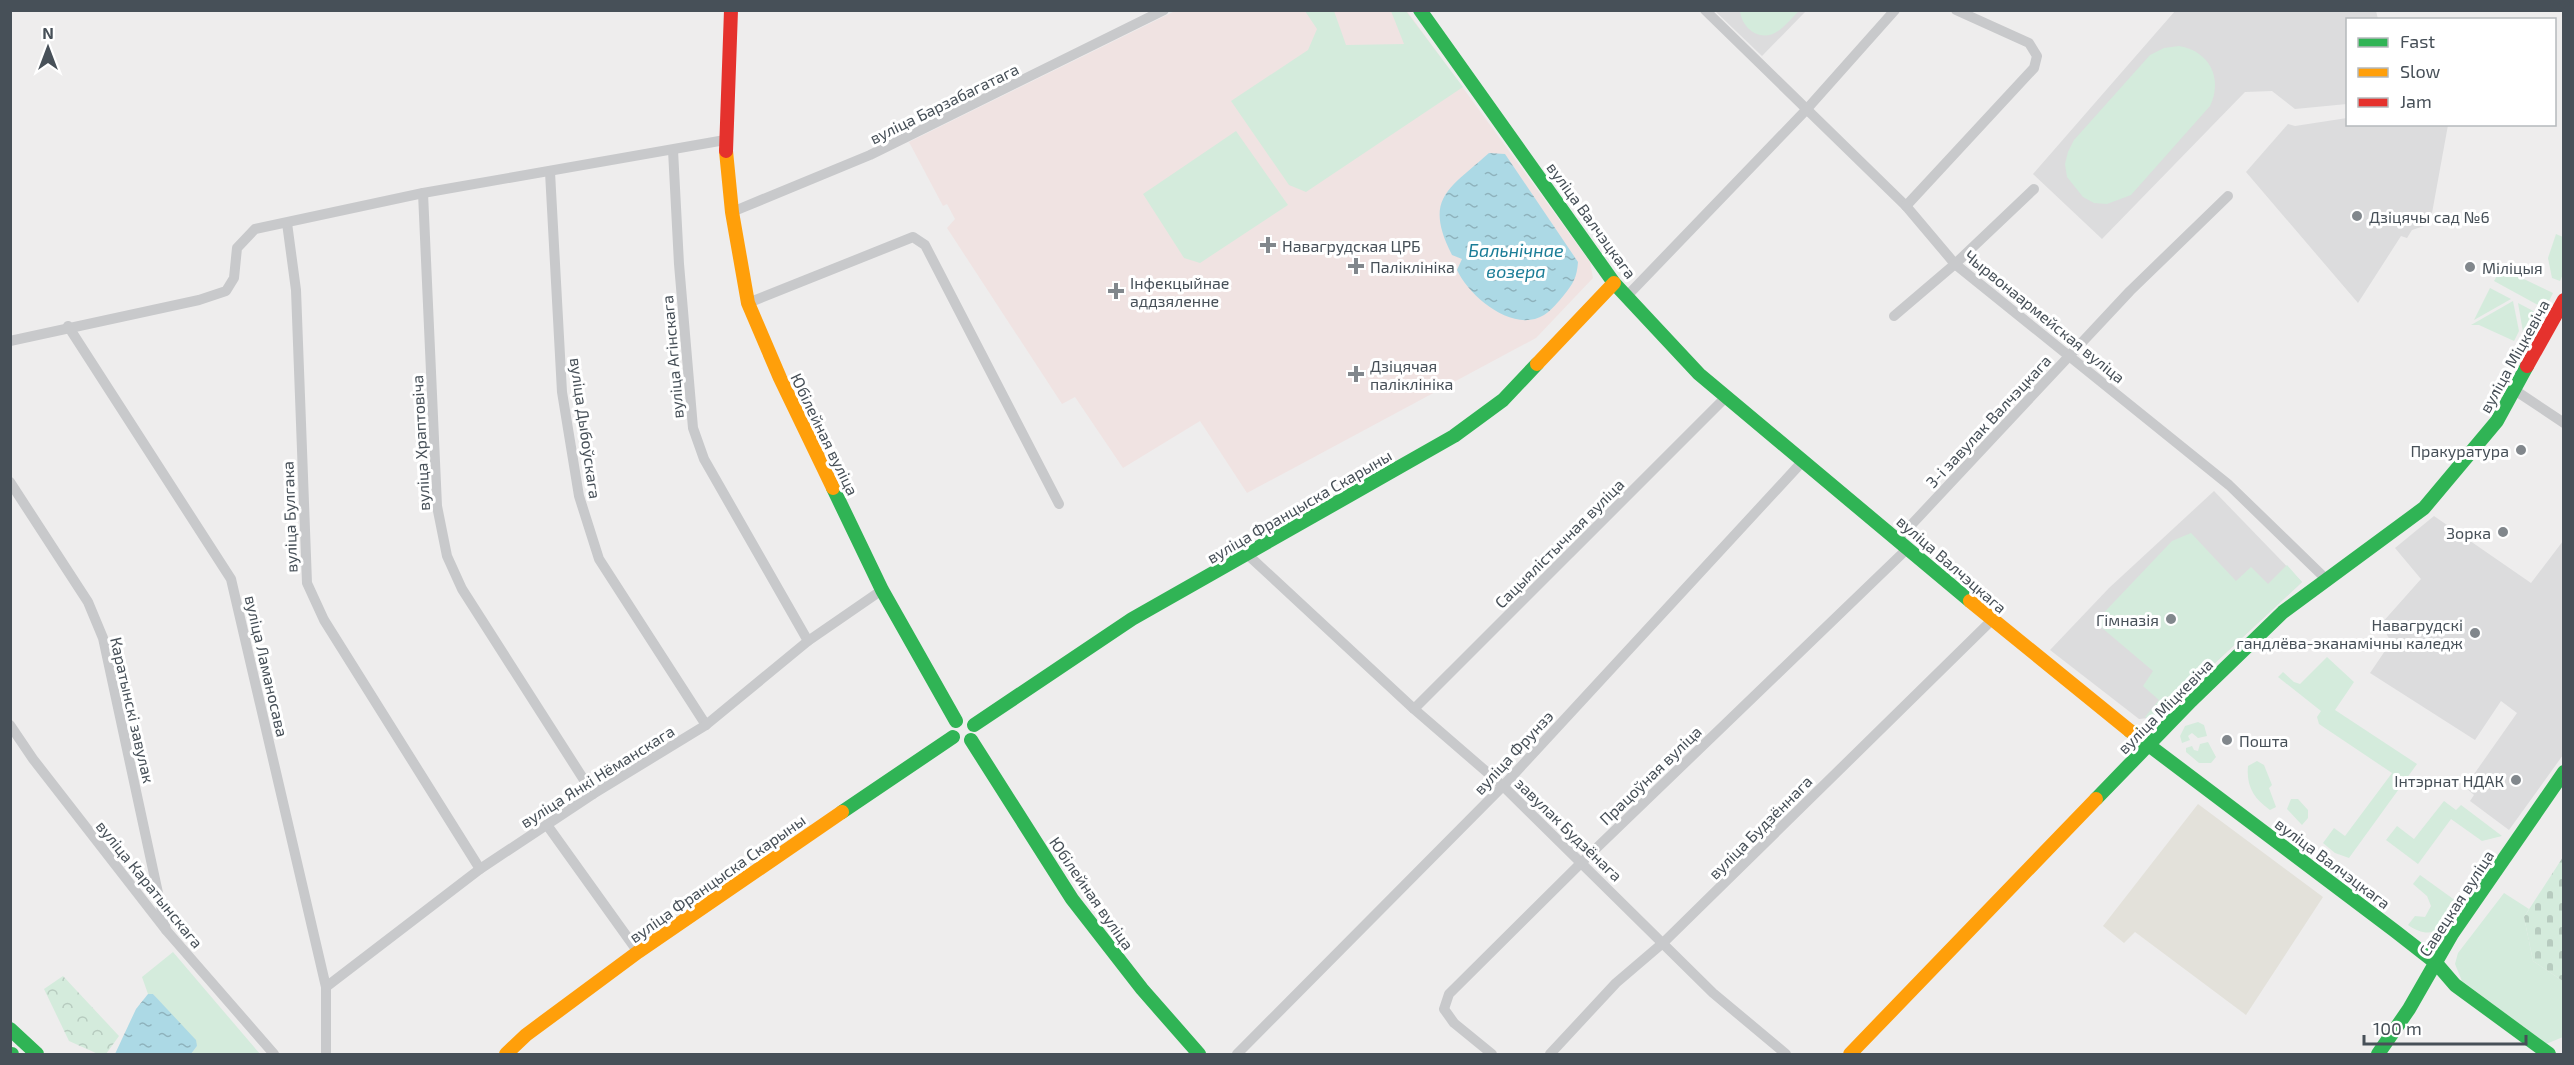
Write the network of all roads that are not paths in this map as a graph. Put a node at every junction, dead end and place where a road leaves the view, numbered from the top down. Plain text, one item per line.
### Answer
1 (731, 10) edge
2 (1164, 10) edge
3 (1420, 10) edge
4 (1705, 10) edge
5 (1895, 10) edge
6 (1956, 10) edge
7 (1806, 110) junction
8 (725, 140) junction
9 (673, 150) junction
10 (550, 172) junction
11 (2034, 189) dead end
12 (423, 193) junction
13 (2228, 196) dead end
14 (1906, 206) junction
15 (732, 212) junction
16 (287, 223) junction
17 (1955, 264) junction
18 (1614, 283) junction
19 (1627, 296) junction
20 (2564, 300) edge
21 (748, 303) junction
22 (1894, 316) dead end
23 (68, 326) junction
24 (10, 341) edge
25 (2071, 355) junction
26 (2516, 391) junction
27 (1725, 398) junction
28 (2564, 423) edge
29 (1802, 462) junction
30 (10, 482) edge
31 (1059, 504) dead end
32 (1903, 543) junction
33 (1248, 555) junction
34 (2328, 581) junction
35 (882, 590) junction
36 (1992, 620) junction
37 (808, 641) junction
38 (1414, 709) junction
39 (956, 721) junction
40 (10, 725) edge
41 (706, 725) junction
42 (974, 725) junction
43 (953, 737) junction
44 (971, 740) junction
45 (2148, 746) junction
46 (2564, 772) edge
47 (1503, 786) junction
48 (593, 794) junction
49 (547, 825) junction
50 (1582, 862) junction
51 (480, 869) junction
52 (166, 930) junction
53 (1664, 942) junction
54 (638, 952) junction
55 (2436, 963) junction
56 (326, 987) junction
57 (10, 1029) edge
58 (37, 1054) edge
59 (274, 1054) edge
60 (326, 1054) edge
61 (506, 1054) edge
62 (1199, 1054) edge
63 (1237, 1054) edge
64 (1492, 1054) edge
65 (1550, 1054) edge
66 (1786, 1054) edge
67 (1850, 1054) edge
68 (2378, 1054) edge
69 (2550, 1054) edge

1 - 8 street, Юбілейная вуліца
2 - 15 street, вуліца Барзабагатага
3 - 18 street, вуліца Валчэцкага
4 - 7 street, Чырвонаармейская вуліца
5 - 7 street
6 - 14 street
7 - 14 street, Чырвонаармейская вуліца
7 - 19 street
8 - 9 street
8 - 15 street, Юбілейная вуліца
9 - 10 street
9 - 37 street, вуліца Агінскага
10 - 12 street
10 - 41 street, вуліца Дыбоўскага
11 - 17 street
12 - 16 street
12 - 48 street, вуліца Храптовіча
13 - 25 street, 3-і завулак Валчэцкага
14 - 17 street, Чырвонаармейская вуліца
15 - 21 street, Юбілейная вуліца
16 - 23 street
16 - 51 street, вуліца Булгака
17 - 22 street
17 - 25 street, Чырвонаармейская вуліца
18 - 19 street, вуліца Валчэцкага
18 - 33 street, вуліца Францыска Скарыны
19 - 27 street, вуліца Валчэцкага
20 - 26 street, вуліца Міцкевіча
21 - 31 street
21 - 35 street, Юбілейная вуліца
23 - 24 street
23 - 56 street, вуліца Ламаносава
25 - 32 street, 3-і завулак Валчэцкага
25 - 34 street, Чырвонаармейская вуліца
26 - 28 street
26 - 34 street, вуліца Міцкевіча
27 - 29 street, вуліца Валчэцкага
27 - 38 street, Сацыялістычная вуліца
29 - 32 street, вуліца Валчэцкага
29 - 47 street, вуліца Фрунзэ
30 - 52 street, Каратынскі завулак
32 - 36 street, вуліца Валчэцкага
32 - 50 street, Працоўная вуліца
33 - 38 street, завулак Будзёнага
33 - 42 street, вуліца Францыска Скарыны
34 - 45 street, вуліца Міцкевіча
35 - 37 street, вуліца Янкі Нёманскага
35 - 39 street, Юбілейная вуліца
36 - 45 street, вуліца Валчэцкага
36 - 53 street, вуліца Будзённага
37 - 41 street, вуліца Янкі Нёманскага
38 - 47 street, завулак Будзёнага
39 - 42 street
39 - 43 street
40 - 52 street, вуліца Каратынскага
41 - 48 street, вуліца Янкі Нёманскага
42 - 44 street
43 - 44 street
43 - 54 street, вуліца Францыска Скарыны
44 - 62 street, Юбілейная вуліца
45 - 55 street, вуліца Валчэцкага
45 - 67 street, вуліца Міцкевіча
46 - 55 street, Савецкая вуліца
47 - 50 street, завулак Будзёнага
47 - 63 street, вуліца Фрунзэ
48 - 49 street, вуліца Янкі Нёманскага
49 - 51 street, вуліца Янкі Нёманскага
49 - 54 street
50 - 53 street, завулак Будзёнага
50 - 64 street, Працоўная вуліца
51 - 56 street, вуліца Янкі Нёманскага
52 - 59 street, вуліца Каратынскага
53 - 65 street, вуліца Будзённага
53 - 66 street, завулак Будзёнага
54 - 61 street, вуліца Францыска Скарыны
55 - 68 street, Савецкая вуліца
55 - 69 street, вуліца Валчэцкага
56 - 60 street, вуліца Ламаносава
57 - 58 street

